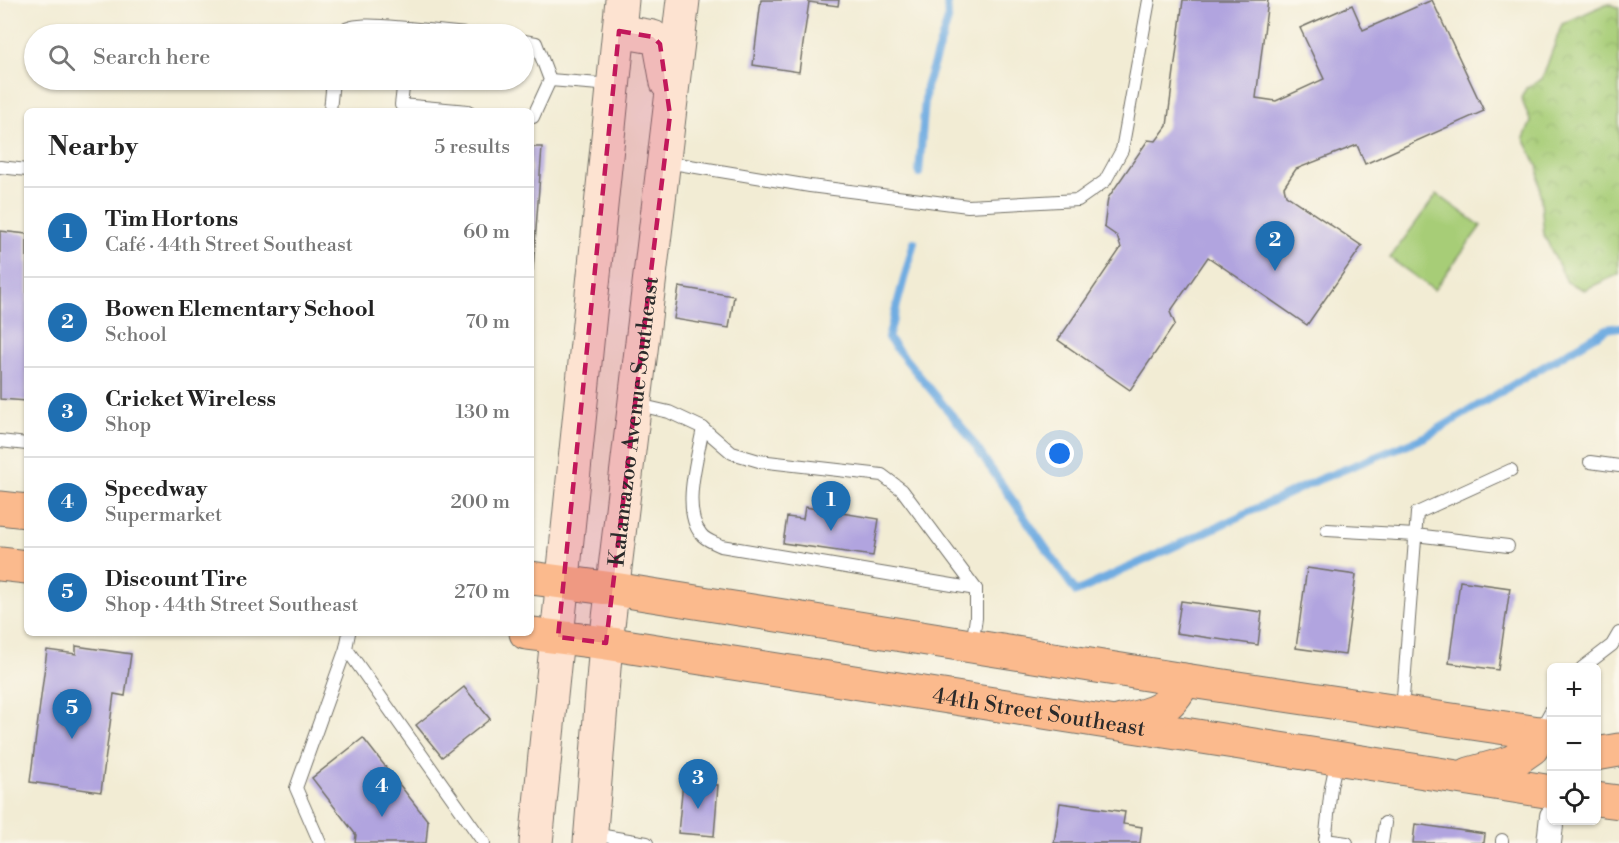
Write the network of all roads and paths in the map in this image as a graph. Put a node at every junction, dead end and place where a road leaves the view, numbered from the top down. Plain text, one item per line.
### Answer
1 (683, 0) edge
2 (1149, 0) edge
3 (620, 15) edge
4 (534, 43) edge
5 (550, 81) junction
6 (613, 85) junction
7 (332, 90) edge
8 (403, 90) edge
9 (330, 108) edge
10 (401, 108) edge
11 (534, 115) edge
12 (670, 115) junction
13 (665, 162) junction
14 (0, 167) edge
15 (24, 170) edge
16 (634, 404) junction
17 (703, 428) junction
18 (0, 441) edge
19 (24, 444) edge
20 (1590, 462) dead end
21 (1619, 466) edge
22 (1511, 470) dead end
23 (0, 508) edge
24 (24, 512) edge
25 (1327, 530) dead end
26 (1415, 535) junction
27 (1508, 546) dead end
28 (0, 564) edge
29 (24, 567) edge
30 (547, 580) edge
31 (614, 589) junction
32 (976, 589) junction
33 (1619, 633) edge
34 (542, 635) edge
35 (348, 636) edge
36 (606, 643) junction
37 (972, 646) junction
38 (346, 648) junction
39 (1589, 663) edge
40 (1184, 680) junction
41 (1401, 712) junction
42 (1114, 723) junction
43 (1547, 726) edge
44 (1601, 743) edge
45 (1619, 745) edge
46 (1619, 750) edge
47 (1601, 753) edge
48 (1337, 758) junction
49 (1459, 777) junction
50 (1547, 791) edge
51 (1601, 800) edge
52 (1619, 802) edge
53 (1385, 824) dead end
54 (1550, 825) edge
55 (590, 838) edge
56 (1325, 841) edge
57 (320, 843) edge
58 (484, 843) edge
59 (536, 843) edge
60 (647, 843) edge
61 (1347, 843) edge
62 (1382, 843) edge
63 (1549, 843) edge

1 - 12 main road, Kalamazoo Avenue Southeast
2 - 13 lane
3 - 6 main road
3 - 12 main road
4 - 5 lane
5 - 6 lane
5 - 11 lane
6 - 30 main road
7 - 9 lane
8 - 10 lane
12 - 13 main road, Kalamazoo Avenue Southeast
13 - 16 main road, Kalamazoo Avenue Southeast
14 - 15 lane
16 - 17 lane
16 - 31 main road, Kalamazoo Avenue Southeast
17 - 32 lane
17 - 32 lane
18 - 19 lane
20 - 21 lane
22 - 26 lane
23 - 24 main road
25 - 26 lane
26 - 27 lane
26 - 41 lane
28 - 29 main road
30 - 31 main road
30 - 34 main road
31 - 36 main road, Kalamazoo Avenue Southeast
31 - 37 main road
32 - 37 lane
33 - 39 lane
34 - 36 main road, 44th Street Southeast
34 - 59 main road
35 - 38 lane
36 - 42 main road, 44th Street Southeast
36 - 55 main road, Kalamazoo Avenue Southeast
37 - 40 main road
38 - 57 lane
38 - 58 lane
40 - 41 main road
40 - 42 main road
41 - 43 main road
42 - 48 main road, 44th Street Southeast
43 - 49 main road
44 - 45 main road
46 - 47 main road
48 - 49 main road, 44th Street Southeast
48 - 56 lane
49 - 50 main road, 44th Street Southeast
51 - 52 main road
53 - 62 lane
54 - 63 street
55 - 60 lane
56 - 61 lane

